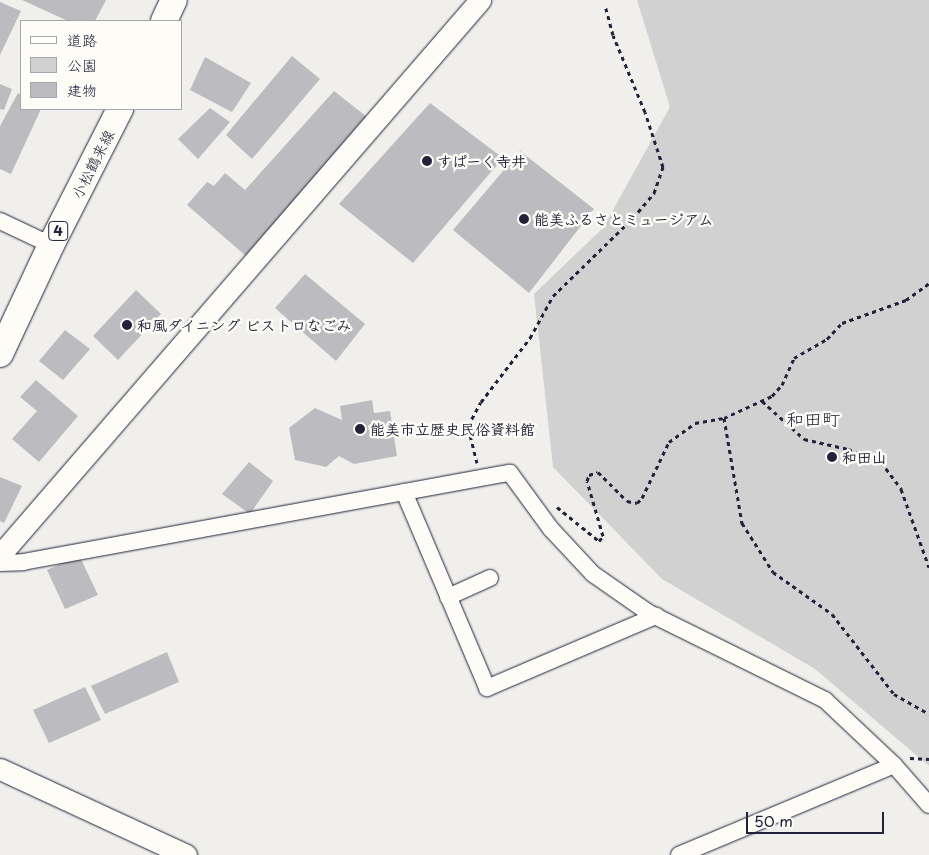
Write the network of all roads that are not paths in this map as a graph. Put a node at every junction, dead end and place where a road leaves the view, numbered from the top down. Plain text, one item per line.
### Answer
1 (174, 0) edge
2 (480, 0) edge
3 (164, 20) edge
4 (119, 110) edge
5 (0, 220) edge
6 (51, 245) junction
7 (0, 354) edge
8 (404, 492) junction
9 (0, 555) edge
10 (0, 563) edge
11 (490, 578) dead end
12 (448, 597) junction
13 (656, 616) junction
14 (894, 765) junction
15 (0, 769) edge
16 (929, 806) edge
17 (186, 855) edge
18 (680, 855) edge

1 - 3 main road
2 - 9 street
4 - 6 main road, 小松鶴来線 / 4
5 - 6 street
6 - 7 main road, 小松鶴来線 / 4
8 - 10 street
8 - 12 street
8 - 13 street
11 - 12 street
12 - 13 street
13 - 14 street
14 - 16 street
14 - 18 street
15 - 17 street

